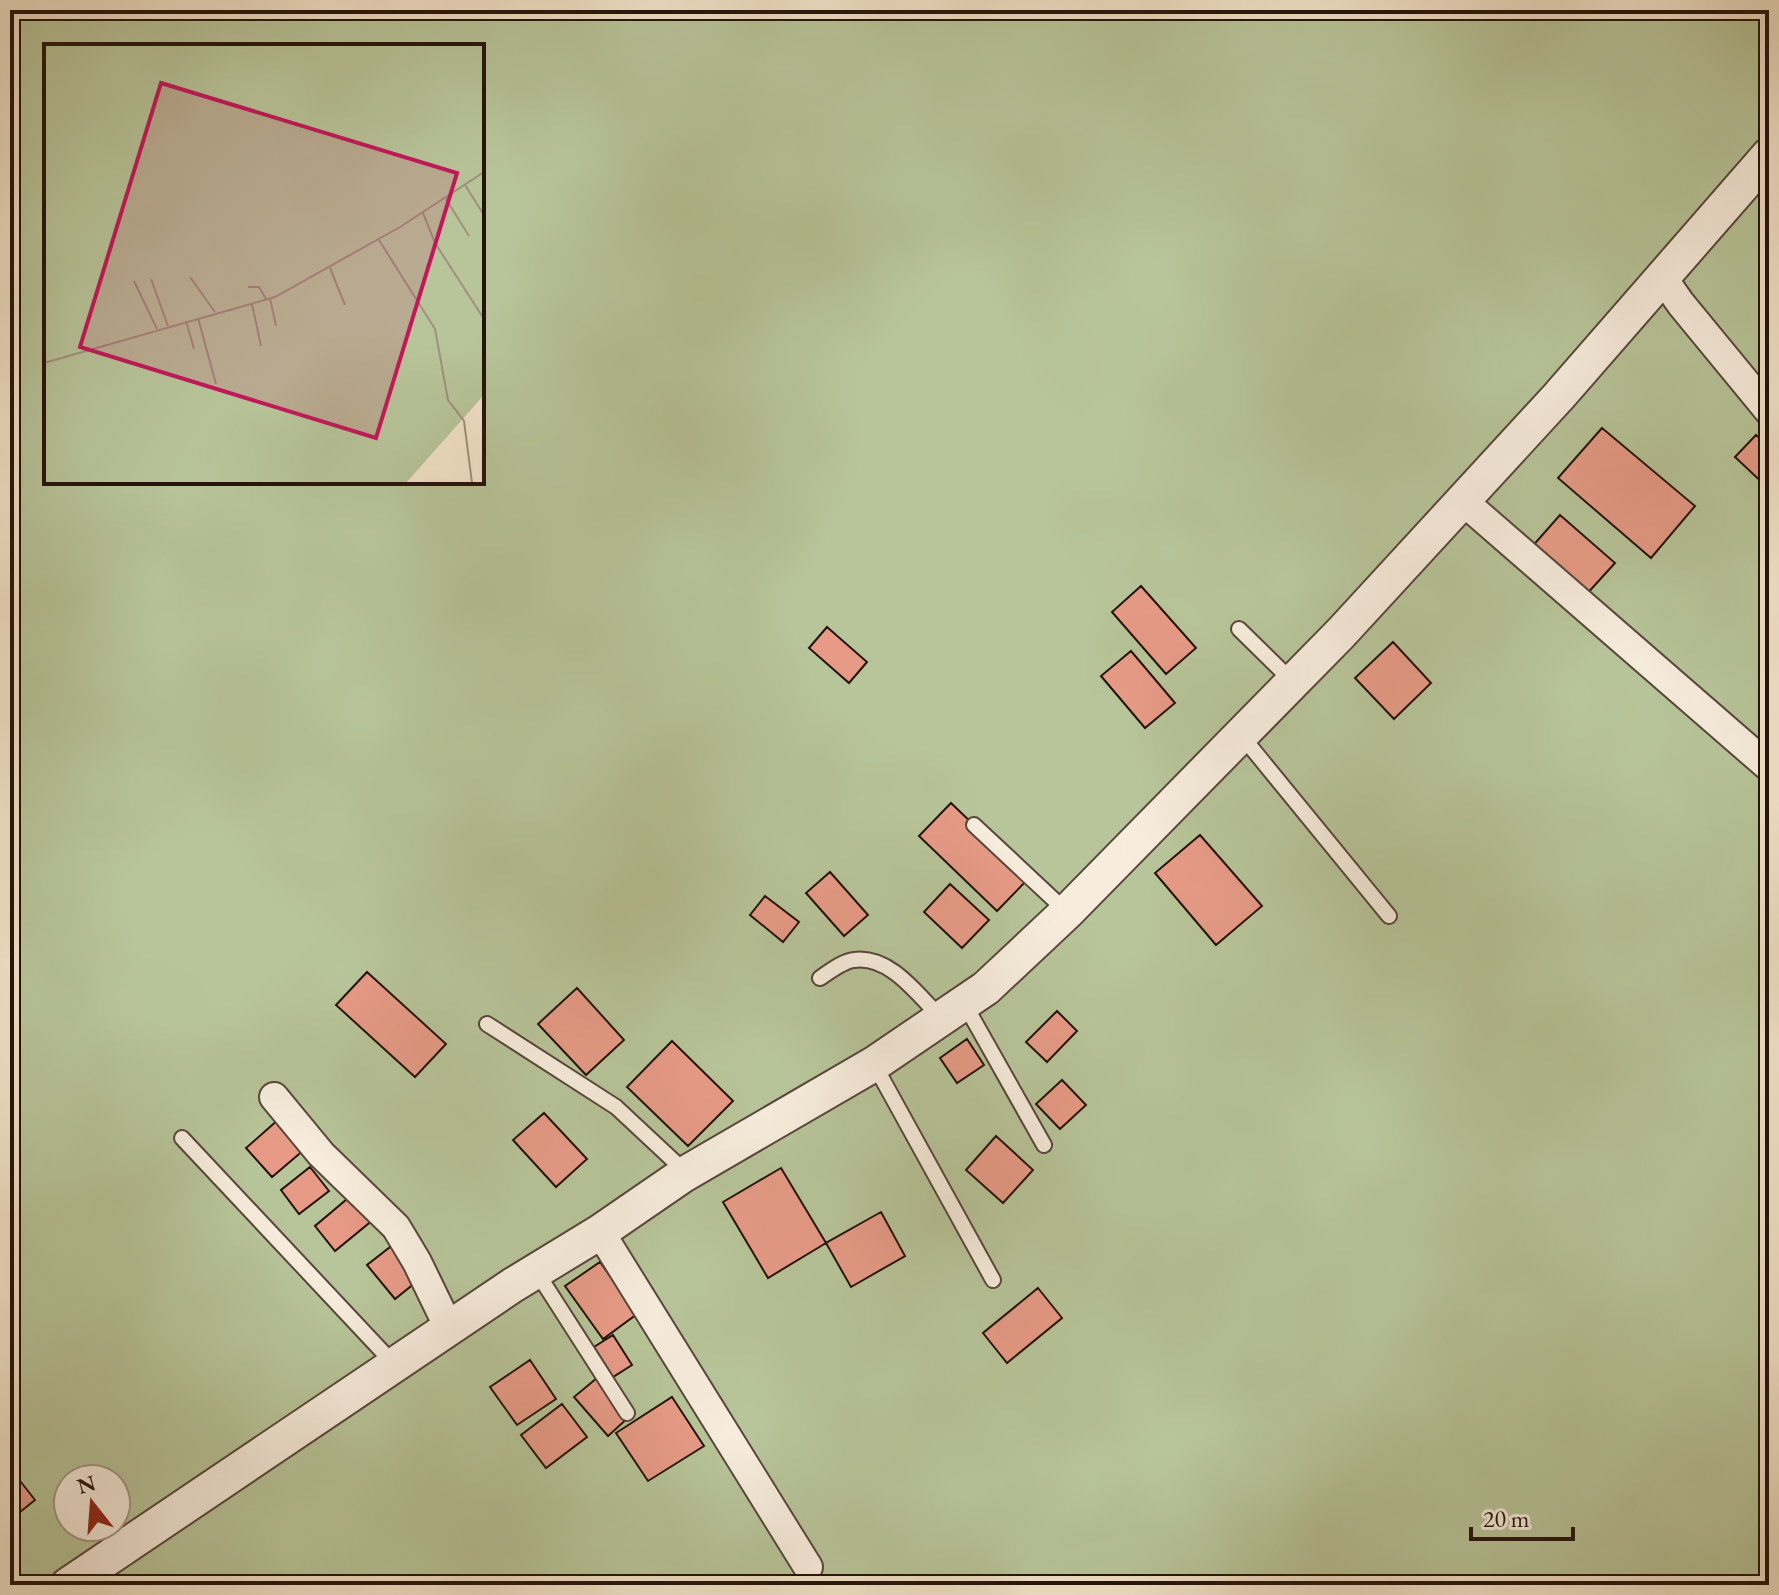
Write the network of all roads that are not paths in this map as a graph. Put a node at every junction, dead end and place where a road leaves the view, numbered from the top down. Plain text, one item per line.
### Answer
1 (1767, 161) edge
2 (1662, 277) junction
3 (1769, 411) edge
4 (1463, 501) junction
5 (1239, 629) dead end
6 (1293, 682) junction
7 (1241, 735) junction
8 (1769, 767) edge
9 (974, 825) dead end
10 (1067, 912) junction
11 (1389, 916) dead end
12 (820, 978) dead end
13 (952, 1010) junction
14 (487, 1024) dead end
15 (874, 1064) junction
16 (274, 1097) dead end
17 (182, 1138) dead end
18 (1044, 1145) dead end
19 (683, 1175) junction
20 (600, 1232) junction
21 (535, 1271) junction
22 (993, 1280) dead end
23 (449, 1328) junction
24 (394, 1364) junction
25 (627, 1413) dead end
26 (808, 1567) dead end
27 (68, 1585) edge

1 - 2 street
2 - 3 street
2 - 4 street
4 - 6 street
4 - 8 street
5 - 6 lane
6 - 7 street
7 - 10 street
7 - 11 lane
9 - 10 lane
10 - 13 street
12 - 13 lane
13 - 15 street
13 - 18 lane
14 - 19 lane
15 - 19 street
15 - 22 lane
16 - 23 street
17 - 24 lane
19 - 20 street
20 - 21 street
20 - 26 street
21 - 23 street
21 - 25 lane
23 - 24 street
24 - 27 street

